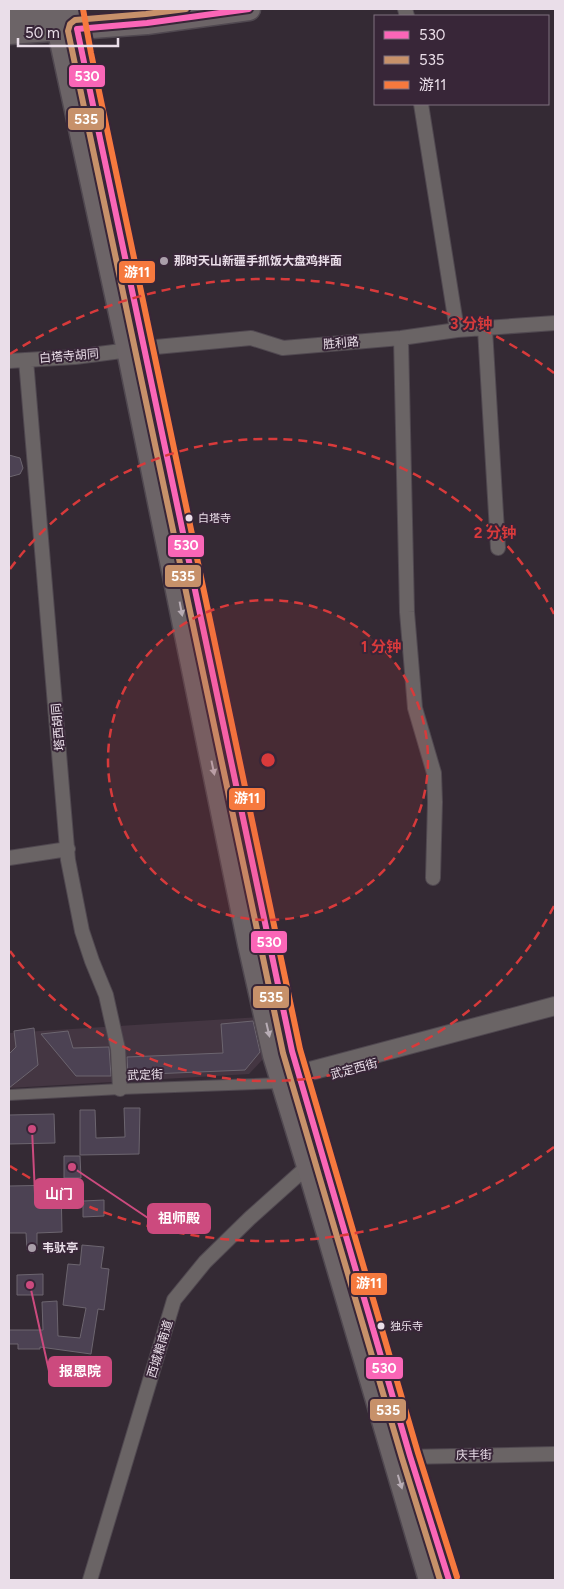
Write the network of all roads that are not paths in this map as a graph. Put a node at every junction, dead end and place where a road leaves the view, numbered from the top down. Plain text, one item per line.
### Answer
1 (249, 9) edge
2 (9, 15) edge
3 (67, 15) edge
4 (9, 33) edge
5 (421, 105) edge
6 (555, 323) edge
7 (485, 329) junction
8 (457, 330) junction
9 (400, 338) junction
10 (137, 349) junction
11 (26, 360) junction
12 (9, 361) edge
13 (498, 548) dead end
14 (68, 849) junction
15 (9, 858) edge
16 (433, 878) dead end
17 (555, 1006) edge
18 (555, 1015) edge
19 (294, 1080) junction
20 (120, 1089) junction
21 (9, 1095) edge
22 (308, 1166) junction
23 (555, 1454) edge
24 (402, 1457) junction
25 (90, 1580) edge
26 (430, 1580) edge
27 (449, 1580) edge

1 - 3 main road
2 - 3 main road
3 - 4 main road
3 - 10 main road
5 - 8 street
6 - 7 street, 胜利路
7 - 8 street, 胜利路
7 - 13 street
8 - 9 street, 胜利路
9 - 10 street, 胜利路
9 - 16 street
10 - 11 street, 白塔寺胡同
10 - 19 main road
11 - 12 street, 白塔寺胡同
11 - 14 street, 塔西胡同
14 - 15 street
14 - 20 street, 塔西胡同
17 - 19 street, 武定西街
18 - 19 street, 武定西街
19 - 20 street, 武定街
19 - 22 main road
19 - 24 main road
20 - 21 street, 武定街
22 - 24 main road
22 - 25 street, 西城粮南道
23 - 24 street, 庆丰街
24 -> 26 main road
24 - 27 main road

